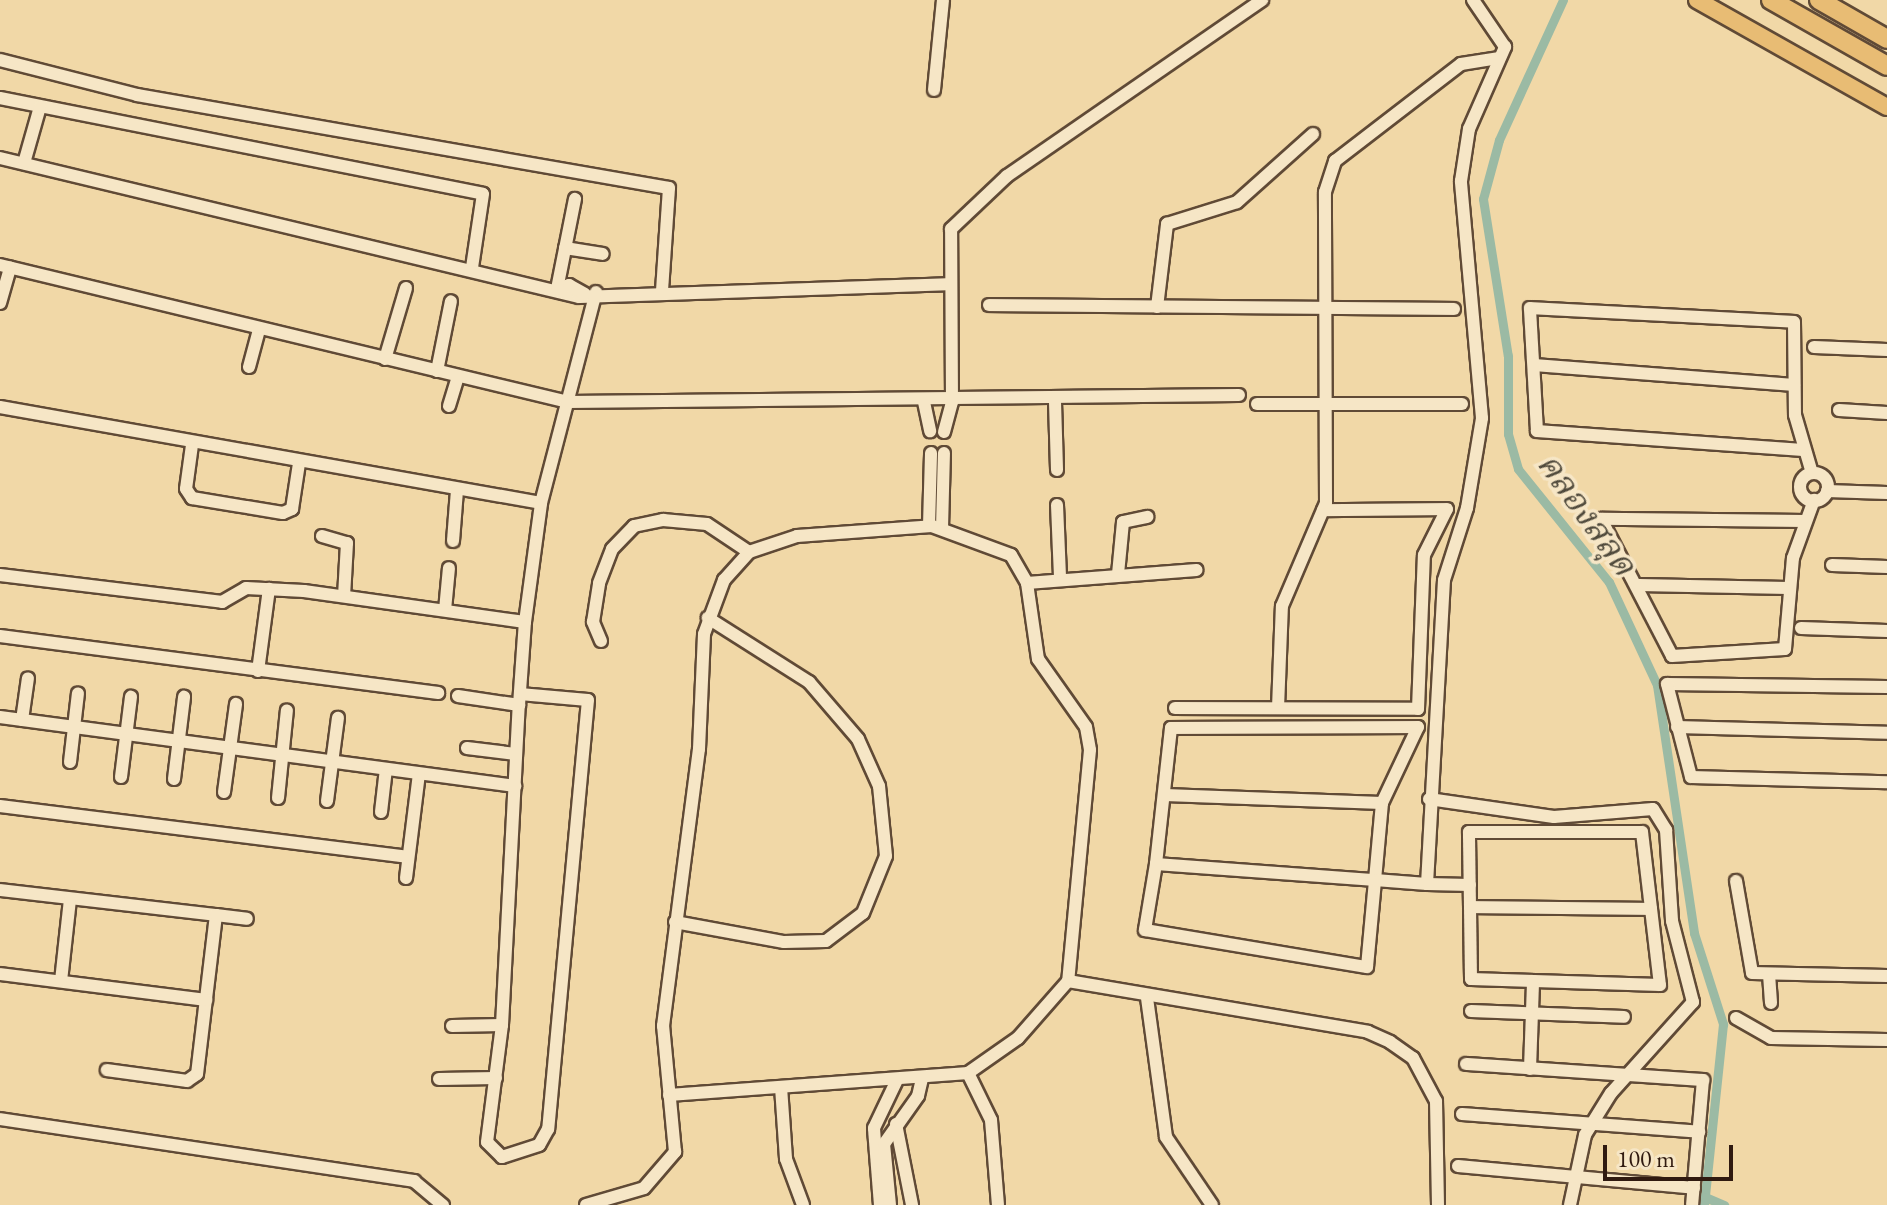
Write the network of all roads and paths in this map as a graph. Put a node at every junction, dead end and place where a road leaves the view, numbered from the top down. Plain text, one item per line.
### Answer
1 (943, 0) edge
2 (1262, 0) edge
3 (1473, 0) edge
4 (1697, 0) edge
5 (1771, 0) edge
6 (1788, 0) edge
7 (1819, 0) edge
8 (1837, 0) edge
9 (1887, 29) edge
10 (1887, 39) edge
11 (1887, 56) edge
12 (1500, 58) junction
13 (0, 60) edge
14 (1887, 66) edge
15 (934, 90) dead end
16 (0, 98) edge
17 (40, 107) junction
18 (1887, 107) edge
19 (1313, 134) dead end
20 (0, 158) edge
21 (24, 163) junction
22 (575, 199) dead end
23 (565, 248) junction
24 (603, 254) dead end
25 (5, 266) edge
26 (472, 268) junction
27 (948, 284) junction
28 (406, 288) dead end
29 (557, 289) junction
30 (662, 291) junction
31 (591, 293) junction
32 (451, 301) dead end
33 (0, 303) edge
34 (989, 305) dead end
35 (1157, 307) junction
36 (1326, 308) junction
37 (1454, 309) dead end
38 (259, 329) junction
39 (1814, 347) dead end
40 (1887, 350) edge
41 (385, 359) junction
42 (1534, 365) junction
43 (249, 367) dead end
44 (437, 371) junction
45 (458, 376) junction
46 (1794, 385) junction
47 (1239, 395) dead end
48 (568, 402) junction
49 (924, 402) junction
50 (952, 402) junction
51 (1055, 402) junction
52 (1326, 403) junction
53 (1257, 404) dead end
54 (1462, 404) dead end
55 (449, 406) dead end
56 (0, 407) edge
57 (1839, 410) dead end
58 (1887, 413) edge
59 (930, 431) dead end
60 (944, 432) dead end
61 (192, 445) junction
62 (1803, 450) junction
63 (299, 463) junction
64 (1057, 470) dead end
65 (1812, 473) junction
66 (457, 490) junction
67 (1827, 491) junction
68 (1887, 493) edge
69 (1814, 500) junction
70 (541, 503) junction
71 (1057, 505) dead end
72 (1323, 510) junction
73 (1147, 517) dead end
74 (1805, 521) junction
75 (929, 526) junction
76 (942, 528) junction
77 (322, 536) dead end
78 (453, 541) dead end
79 (749, 552) junction
80 (1832, 565) dead end
81 (1887, 567) edge
82 (449, 568) dead end
83 (1197, 570) dead end
84 (1118, 574) junction
85 (0, 575) edge
86 (1060, 577) junction
87 (1027, 583) junction
88 (1639, 585) junction
89 (1788, 588) junction
90 (269, 589) junction
91 (344, 596) junction
92 (445, 610) junction
93 (708, 618) junction
94 (525, 622) junction
95 (1801, 628) dead end
96 (1887, 631) edge
97 (0, 636) edge
98 (601, 641) dead end
99 (258, 671) junction
100 (28, 678) dead end
101 (1887, 687) edge
102 (78, 693) dead end
103 (438, 693) dead end
104 (458, 696) dead end
105 (131, 697) dead end
106 (184, 697) dead end
107 (519, 699) junction
108 (236, 704) dead end
109 (1175, 708) dead end
110 (1278, 708) junction
111 (287, 710) dead end
112 (0, 717) edge
113 (338, 718) dead end
114 (22, 720) junction
115 (75, 727) junction
116 (1677, 727) junction
117 (1887, 733) edge
118 (126, 734) junction
119 (178, 741) junction
120 (231, 748) junction
121 (467, 748) dead end
122 (516, 754) junction
123 (283, 755) junction
124 (70, 762) dead end
125 (332, 762) junction
126 (386, 769) junction
127 (419, 774) junction
128 (121, 777) dead end
129 (174, 779) dead end
130 (1887, 782) edge
131 (515, 786) junction
132 (224, 792) dead end
133 (1165, 795) junction
134 (278, 798) dead end
135 (1429, 799) junction
136 (327, 801) dead end
137 (1382, 803) junction
138 (0, 806) edge
139 (381, 812) dead end
140 (407, 857) junction
141 (1156, 864) junction
142 (406, 878) dead end
143 (1375, 880) junction
144 (1736, 881) dead end
145 (1427, 884) junction
146 (1470, 885) junction
147 (0, 890) edge
148 (70, 899) junction
149 (1470, 907) junction
150 (1651, 909) junction
151 (216, 915) junction
152 (247, 919) dead end
153 (675, 922) junction
154 (0, 974) edge
155 (1769, 974) junction
156 (1887, 976) edge
157 (61, 981) junction
158 (1068, 981) junction
159 (1533, 981) junction
160 (1147, 998) junction
161 (206, 1000) junction
162 (1771, 1003) dead end
163 (1471, 1011) dead end
164 (1532, 1013) junction
165 (1624, 1017) dead end
166 (1736, 1018) dead end
167 (502, 1025) junction
168 (452, 1026) dead end
169 (1887, 1040) edge
170 (1466, 1064) dead end
171 (1530, 1069) junction
172 (107, 1070) dead end
173 (968, 1073) junction
174 (1626, 1076) junction
175 (496, 1078) junction
176 (922, 1078) junction
177 (439, 1079) dead end
178 (897, 1080) junction
179 (781, 1087) junction
180 (669, 1095) junction
181 (1462, 1114) dead end
182 (0, 1119) edge
183 (1592, 1123) junction
184 (896, 1124) junction
185 (1699, 1132) junction
186 (1458, 1166) dead end
187 (1575, 1177) junction
188 (1694, 1188) junction
189 (443, 1205) edge
190 (586, 1205) edge
191 (803, 1205) edge
192 (880, 1205) edge
193 (890, 1205) edge
194 (912, 1205) edge
195 (998, 1205) edge
196 (1212, 1205) edge
197 (1438, 1205) edge
198 (1570, 1205) edge
199 (1692, 1205) edge

1 - 15 street
2 - 27 street
3 - 12 street
4 - 18 main road
5 - 14 highway
6 - 11 highway
7 - 10 highway
8 - 9 highway
12 - 36 street
12 - 135 street
13 - 30 street
16 - 17 street
17 - 21 street
17 - 26 street
19 - 35 street
20 - 21 street
21 - 26 street
22 - 23 street
23 - 24 street
23 - 29 street
25 - 33 street
25 - 38 street
26 - 29 street
27 - 30 street
27 - 50 street
28 - 41 street
29 - 31 street
30 - 31 street
31 - 48 street
32 - 44 street
34 - 35 street
35 - 36 street
36 - 37 street
36 - 52 street
38 - 41 street
38 - 43 street
39 - 40 street
41 - 44 street
42 - 46 street
42 - 46 street
42 - 62 street
44 - 45 street
45 - 48 street
45 - 55 street
46 - 62 street
47 - 51 street
48 - 49 street
48 - 70 street
49 - 50 street
49 - 59 street
50 - 51 street
50 - 60 street
51 - 64 street
52 - 53 street
52 - 54 street
52 - 72 street
56 - 61 street
57 - 58 street
61 - 63 street
61 - 63 street
62 - 65 street
63 - 66 street
65 - 67 street
65 - 69 street
66 - 70 street
66 - 78 street
67 - 68 street
67 - 69 street
69 - 74 street
70 - 94 street
71 - 86 street
72 - 110 street
72 - 110 street
73 - 84 street
74 - 88 street
74 - 89 street
75 - 76 street
75 - 76 street
75 - 79 street
76 - 87 street
77 - 91 street
79 - 93 street
79 - 98 street
80 - 81 street
82 - 92 street
83 - 84 street
84 - 86 street
85 - 90 street
86 - 87 street
87 - 158 street
88 - 89 street
88 - 89 street
90 - 91 street
90 - 99 street
91 - 92 street
92 - 94 street
93 - 153 street
93 - 153 street
94 - 107 street
95 - 96 street
97 - 99 street
99 - 103 street
100 - 114 street
101 - 116 street
102 - 115 street
104 - 107 street
105 - 118 street
106 - 119 street
107 - 122 street
107 - 175 street
108 - 120 street
109 - 110 street
111 - 123 street
112 - 114 street
113 - 125 street
114 - 115 street
115 - 118 street
115 - 124 street
116 - 117 street
116 - 130 street
118 - 119 street
118 - 128 street
119 - 120 street
119 - 129 street
120 - 123 street
120 - 132 street
121 - 122 street
122 - 131 street
123 - 125 street
123 - 134 street
125 - 126 street
125 - 136 street
126 - 127 street
126 - 139 street
127 - 131 street
127 - 140 street
131 - 167 street
133 - 137 street
133 - 137 street
133 - 141 street
135 - 145 street
135 - 174 street
137 - 143 street
138 - 140 street
140 - 142 street
141 - 143 street
141 - 143 street
143 - 145 street
144 - 155 street
145 - 146 street
146 - 149 street
146 - 150 street
147 - 148 street
148 - 151 street
148 - 157 street
149 - 150 street
149 - 159 street
150 - 159 street
151 - 152 street
151 - 161 street
153 - 180 street
154 - 157 street
155 - 156 street
155 - 162 street
157 - 161 street
158 - 160 street
158 - 173 street
159 - 164 street
160 - 196 street
160 - 197 street
161 - 172 street
163 - 164 street
164 - 165 street
164 - 171 street
166 - 169 street
167 - 168 street
167 - 175 street
170 - 171 street
171 - 174 street
173 - 176 street
173 - 195 street
174 - 183 street
174 - 185 street
175 - 177 street
176 - 178 street
176 - 184 street
178 - 179 street
178 - 192 street
179 - 180 street
179 - 191 street
180 - 190 street
181 - 183 street
182 - 189 street
183 - 185 street
183 - 187 street
184 - 193 street
184 - 194 street
185 - 188 street
186 - 187 street
187 - 188 street
187 - 198 street
188 - 199 street

